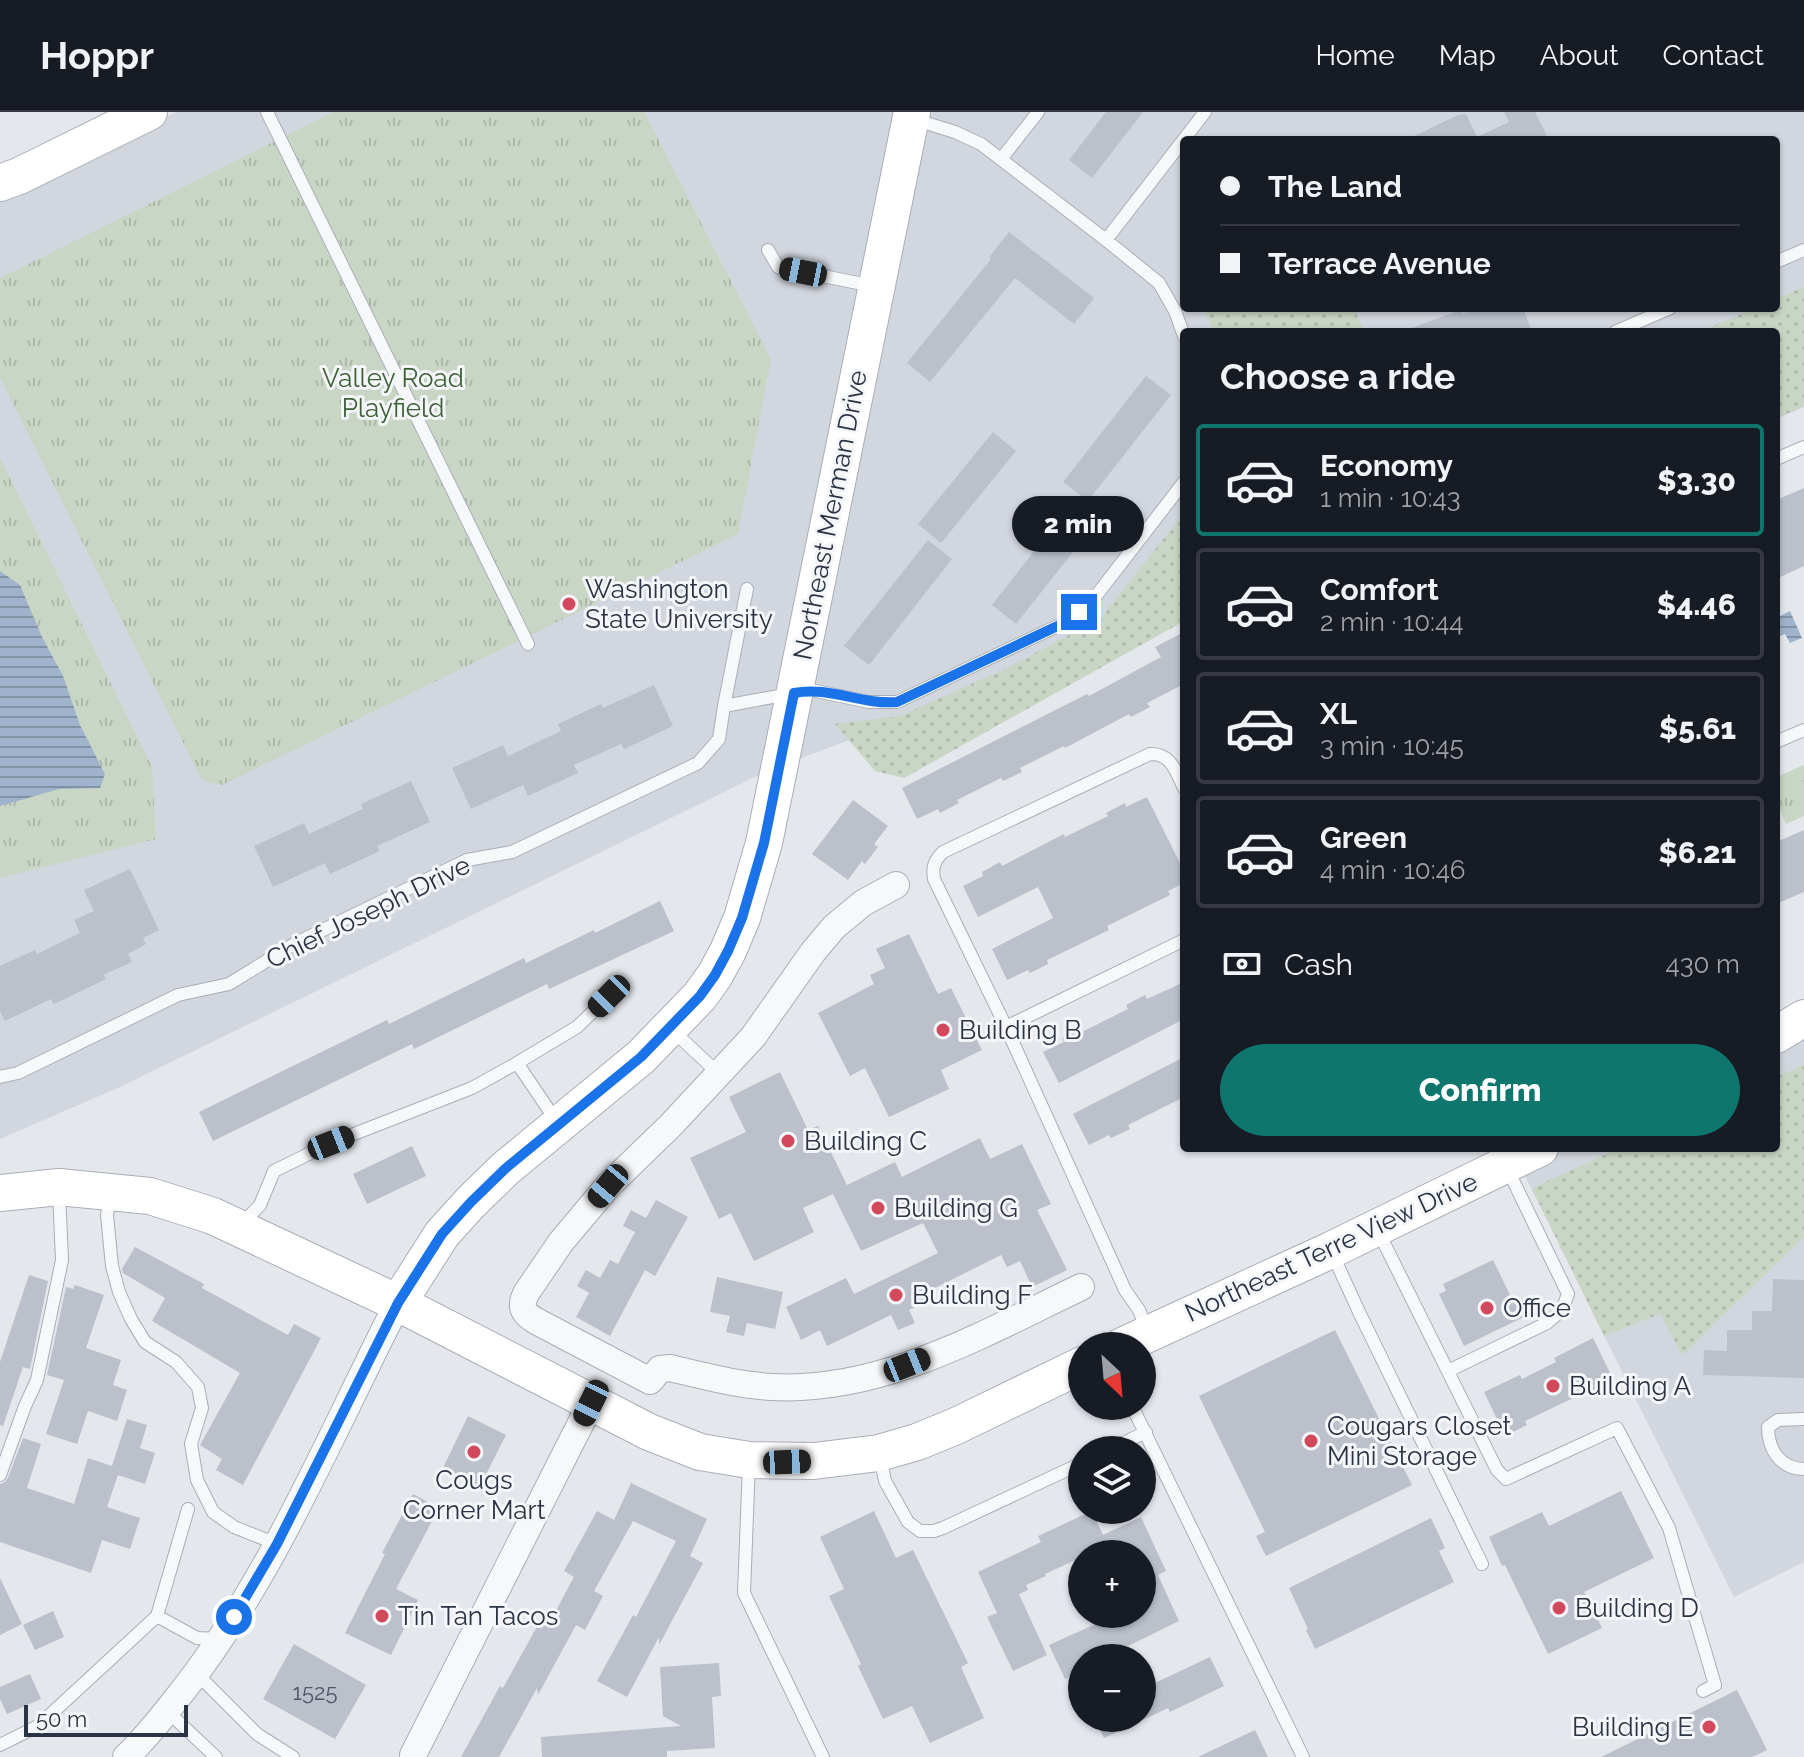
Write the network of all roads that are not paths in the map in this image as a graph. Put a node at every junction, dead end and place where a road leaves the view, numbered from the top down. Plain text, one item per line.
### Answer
1 (149, 112) edge
2 (267, 112) edge
3 (1038, 112) edge
4 (1205, 112) edge
5 (912, 115) edge
6 (1186, 136) edge
7 (1180, 144) edge
8 (1002, 158) junction
9 (0, 183) edge
10 (1106, 240) junction
11 (768, 250) dead end
12 (1804, 250) edge
13 (1780, 260) edge
14 (876, 287) junction
15 (1661, 312) edge
16 (1181, 328) edge
17 (1624, 328) edge
18 (1804, 447) edge
19 (1780, 457) edge
20 (1180, 487) edge
21 (747, 589) dead end
22 (528, 644) dead end
23 (794, 693) junction
24 (724, 706) junction
25 (1804, 730) edge
26 (1780, 740) edge
27 (1180, 780) edge
28 (896, 885) dead end
29 (1180, 942) edge
30 (609, 996) dead end
31 (1804, 1018) edge
32 (670, 1027) junction
33 (1006, 1027) junction
34 (1780, 1033) edge
35 (517, 1063) junction
36 (718, 1073) junction
37 (0, 1077) edge
38 (558, 1125) junction
39 (1530, 1153) edge
40 (59, 1187) junction
41 (111, 1192) junction
42 (0, 1193) edge
43 (239, 1228) junction
44 (1377, 1228) junction
45 (1331, 1250) junction
46 (1081, 1287) dead end
47 (398, 1303) junction
48 (1136, 1332) edge
49 (1152, 1332) edge
50 (1448, 1371) junction
51 (1068, 1372) edge
52 (650, 1381) junction
53 (591, 1403) junction
54 (1804, 1419) edge
55 (1140, 1420) edge
56 (628, 1422) junction
57 (1146, 1432) junction
58 (1138, 1436) edge
59 (879, 1453) junction
60 (749, 1460) junction
61 (1804, 1469) edge
62 (1068, 1470) edge
63 (0, 1475) edge
64 (188, 1509) dead end
65 (277, 1544) junction
66 (1482, 1564) dead end
67 (157, 1616) junction
68 (221, 1639) junction
69 (197, 1674) junction
70 (1703, 1691) dead end
71 (167, 1711) junction
72 (0, 1745) edge
73 (413, 1755) dead end
74 (126, 1757) edge
75 (216, 1757) edge
76 (293, 1757) edge
77 (823, 1757) edge
78 (1303, 1757) edge

1 - 9 main road
2 - 22 lane
3 - 8 lane
4 - 6 lane
5 - 8 lane
5 - 14 main road, Northeast Merman Drive
7 - 10 lane
8 - 10 lane
10 - 16 lane
11 - 14 lane
12 - 13 lane
14 - 23 main road, Northeast Merman Drive
15 - 17 lane
18 - 19 lane
20 - 23 lane
21 - 24 lane, Chief Joseph Drive
23 - 24 lane
23 - 32 main road, Northeast Merman Drive
24 - 37 lane, Chief Joseph Drive
25 - 26 lane
27 - 33 lane
28 - 36 street
29 - 33 lane
30 - 35 lane
31 - 34 main road
32 - 36 lane
32 - 38 main road, Northeast Merman Drive
33 - 48 lane
35 - 38 lane
35 - 43 lane
36 - 52 street
38 - 47 main road, Northeast Merman Drive
39 - 44 main road, Northeast Terre View Drive
39 - 50 lane
40 - 41 main road
40 - 42 main road
40 - 63 lane
41 - 43 main road
41 - 65 lane
43 - 47 main road
44 - 45 main road, Northeast Terre View Drive
44 - 50 lane
45 - 49 main road, Northeast Terre View Drive
45 - 66 lane
46 - 52 street
47 - 53 main road
47 - 65 street, Northeast Merman Drive
50 - 70 lane
51 - 59 main road
52 - 56 street
53 - 56 main road
53 - 73 street
54 - 61 lane
55 - 57 lane
56 - 60 main road
57 - 58 lane
57 - 78 lane
59 - 60 main road
59 - 62 lane
60 - 77 lane
64 - 67 lane
65 - 68 street, Northeast Merman Drive
67 - 68 lane
67 - 72 lane
68 - 69 street, Northeast Merman Drive
69 - 71 street, Northeast Merman Drive
69 - 76 lane
71 - 74 street, Northeast Merman Drive
71 - 75 lane

